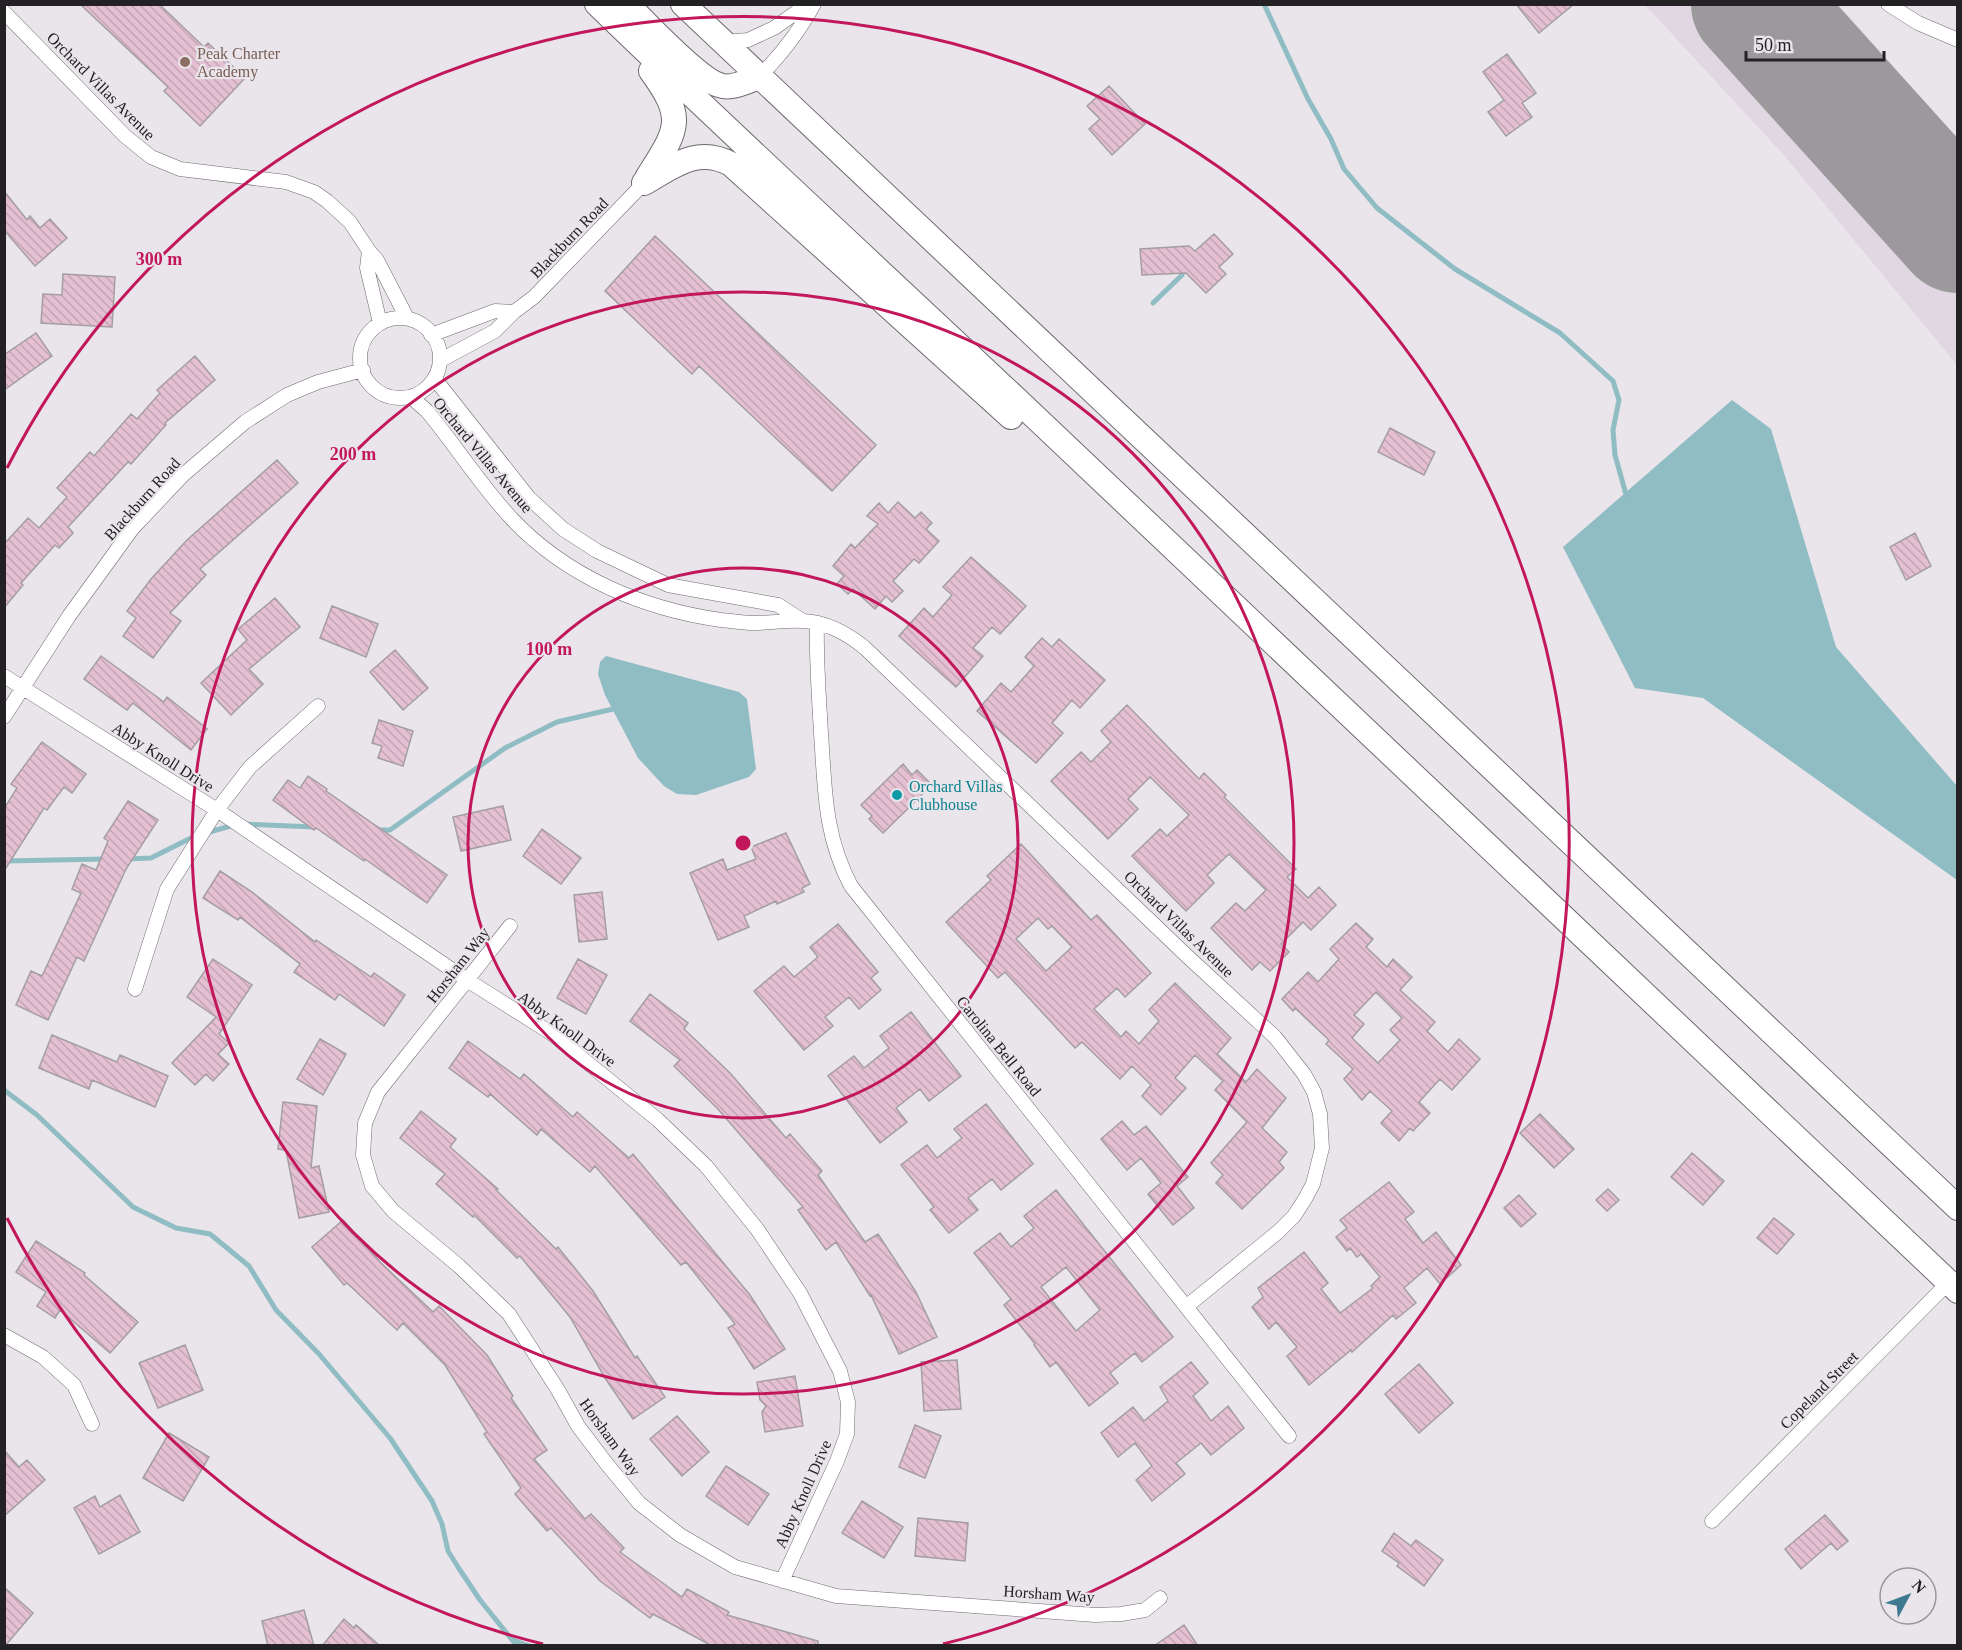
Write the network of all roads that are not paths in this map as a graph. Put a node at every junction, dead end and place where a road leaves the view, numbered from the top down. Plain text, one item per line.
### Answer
1 (683, 4) edge
2 (808, 4) edge
3 (814, 4) edge
4 (1888, 4) edge
5 (612, 9) edge
6 (4, 12) edge
7 (1958, 40) edge
8 (723, 42) junction
9 (759, 77) junction
10 (644, 183) junction
11 (369, 251) junction
12 (514, 312) junction
13 (407, 318) junction
14 (380, 323) junction
15 (431, 335) junction
16 (441, 360) junction
17 (363, 370) junction
18 (435, 379) junction
19 (411, 397) junction
20 (1193, 566) junction
21 (629, 568) junction
22 (619, 593) junction
23 (810, 622) junction
24 (4, 676) edge
25 (23, 688) junction
26 (318, 706) dead end
27 (4, 717) edge
28 (218, 810) junction
29 (510, 926) dead end
30 (467, 980) junction
31 (135, 989) dead end
32 (1958, 1208) edge
33 (1953, 1287) edge
34 (1187, 1306) junction
35 (4, 1335) edge
36 (92, 1424) dead end
37 (1289, 1436) dead end
38 (1712, 1521) dead end
39 (782, 1581) junction
40 (1160, 1598) dead end

1 - 8 highway
2 - 8 street
3 - 9 street
4 - 7 street
5 - 9 highway
5 - 10 highway
5 - 20 highway
6 - 11 street, Orchard Villas Avenue
8 - 9 highway
9 - 32 highway
10 - 12 street, Blackburn Road
10 - 20 highway
11 - 13 street, Orchard Villas Avenue
11 - 14 street
12 - 15 street
12 - 16 street, Blackburn Road
13 - 14 street
13 - 15 street
14 - 17 street
15 - 16 street
16 - 18 street
17 - 19 street
17 - 25 street, Blackburn Road
18 - 19 street
18 - 21 street, Orchard Villas Avenue
19 - 22 street, Orchard Villas Avenue
20 - 33 highway
21 - 22 street
21 - 23 street, Orchard Villas Avenue
22 - 23 street, Orchard Villas Avenue
23 - 34 street, Carolina Bell Road
23 - 34 street, Orchard Villas Avenue
24 - 25 street, Abby Knoll Drive
25 - 27 street, Blackburn Road
25 - 28 street, Abby Knoll Drive
26 - 28 street
28 - 30 street, Abby Knoll Drive
28 - 31 street
29 - 30 street, Horsham Way
30 - 39 street, Abby Knoll Drive
30 - 39 street, Horsham Way
33 - 38 street, Copeland Street
34 - 37 street, Carolina Bell Road
35 - 36 street
39 - 40 street, Horsham Way

